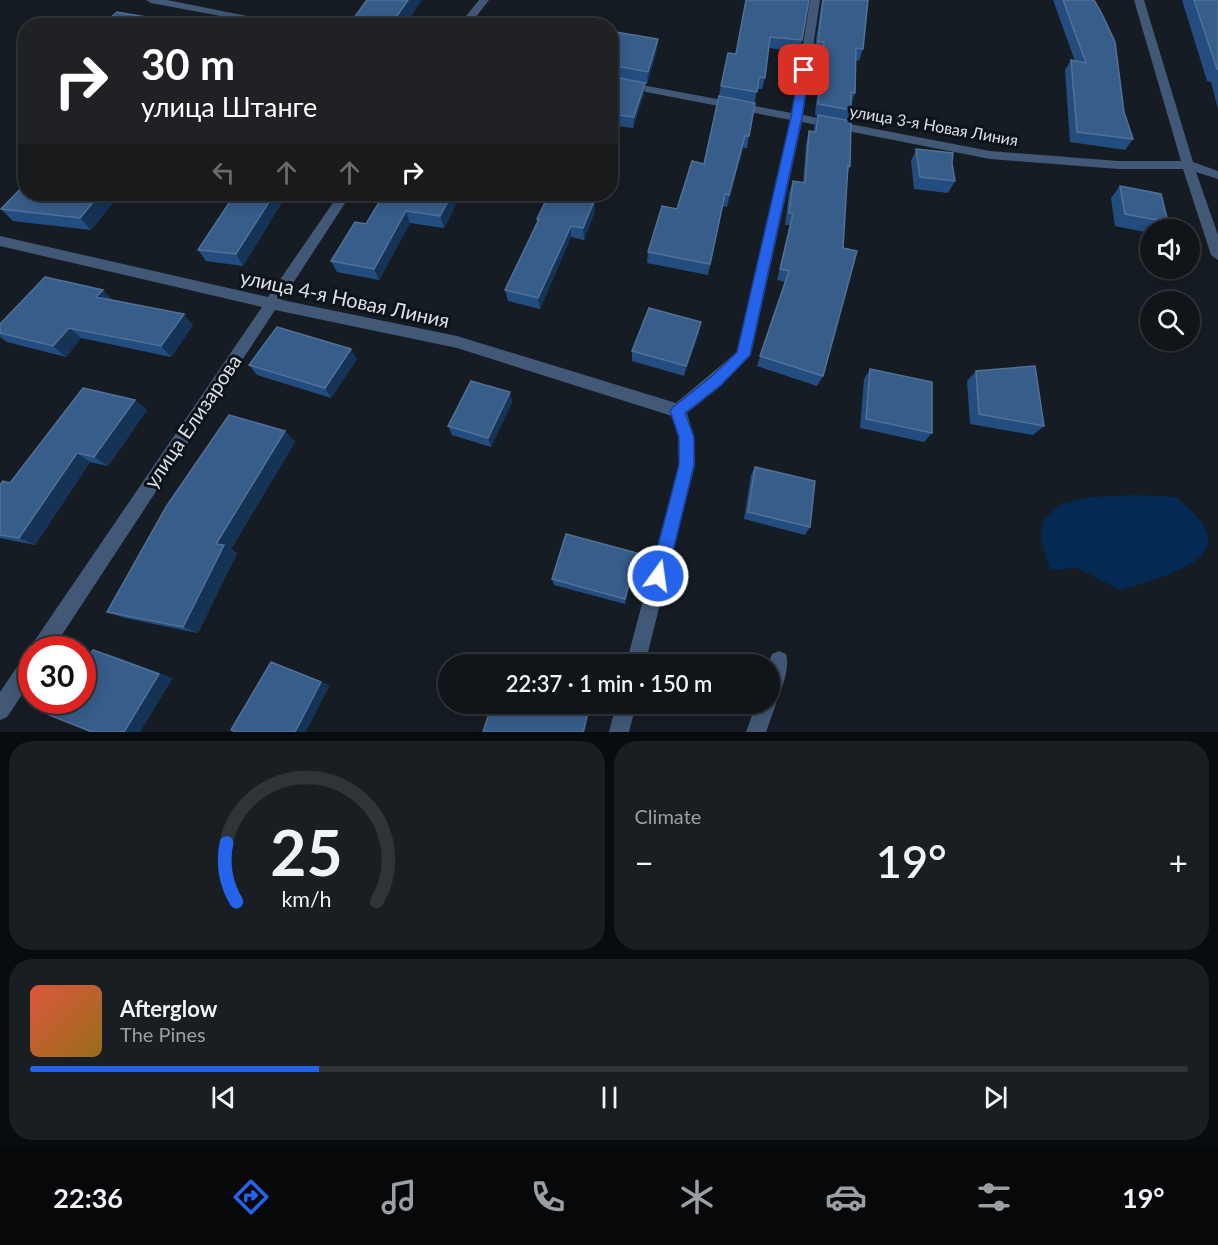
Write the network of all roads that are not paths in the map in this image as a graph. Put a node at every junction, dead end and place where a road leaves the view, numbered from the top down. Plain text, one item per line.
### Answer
1 (151, 0) edge
2 (484, 0) edge
3 (815, 0) edge
4 (1139, 0) edge
5 (249, 18) edge
6 (469, 18) edge
7 (618, 83) edge
8 (797, 117) junction
9 (1188, 165) junction
10 (1218, 175) edge
11 (340, 201) edge
12 (0, 240) edge
13 (1218, 255) edge
14 (270, 303) junction
15 (678, 411) junction
16 (49, 636) edge
17 (639, 654) edge
18 (18, 683) edge
19 (0, 710) edge
20 (624, 714) edge
21 (762, 714) edge
22 (619, 732) edge
23 (756, 732) edge

1 - 5 street
2 - 6 street
3 - 8 street
4 - 9 street
7 - 8 street, улица 3-я Новая Линия
8 - 9 street, улица 3-я Новая Линия
8 - 15 street
9 - 10 street, улица 3-я Новая Линия
9 - 13 street
11 - 14 street, улица Елизарова
12 - 14 street, улица 4-я Новая Линия
14 - 15 street, улица 4-я Новая Линия
14 - 16 street, улица Елизарова
15 - 17 street
18 - 19 street
20 - 22 street
21 - 23 street

